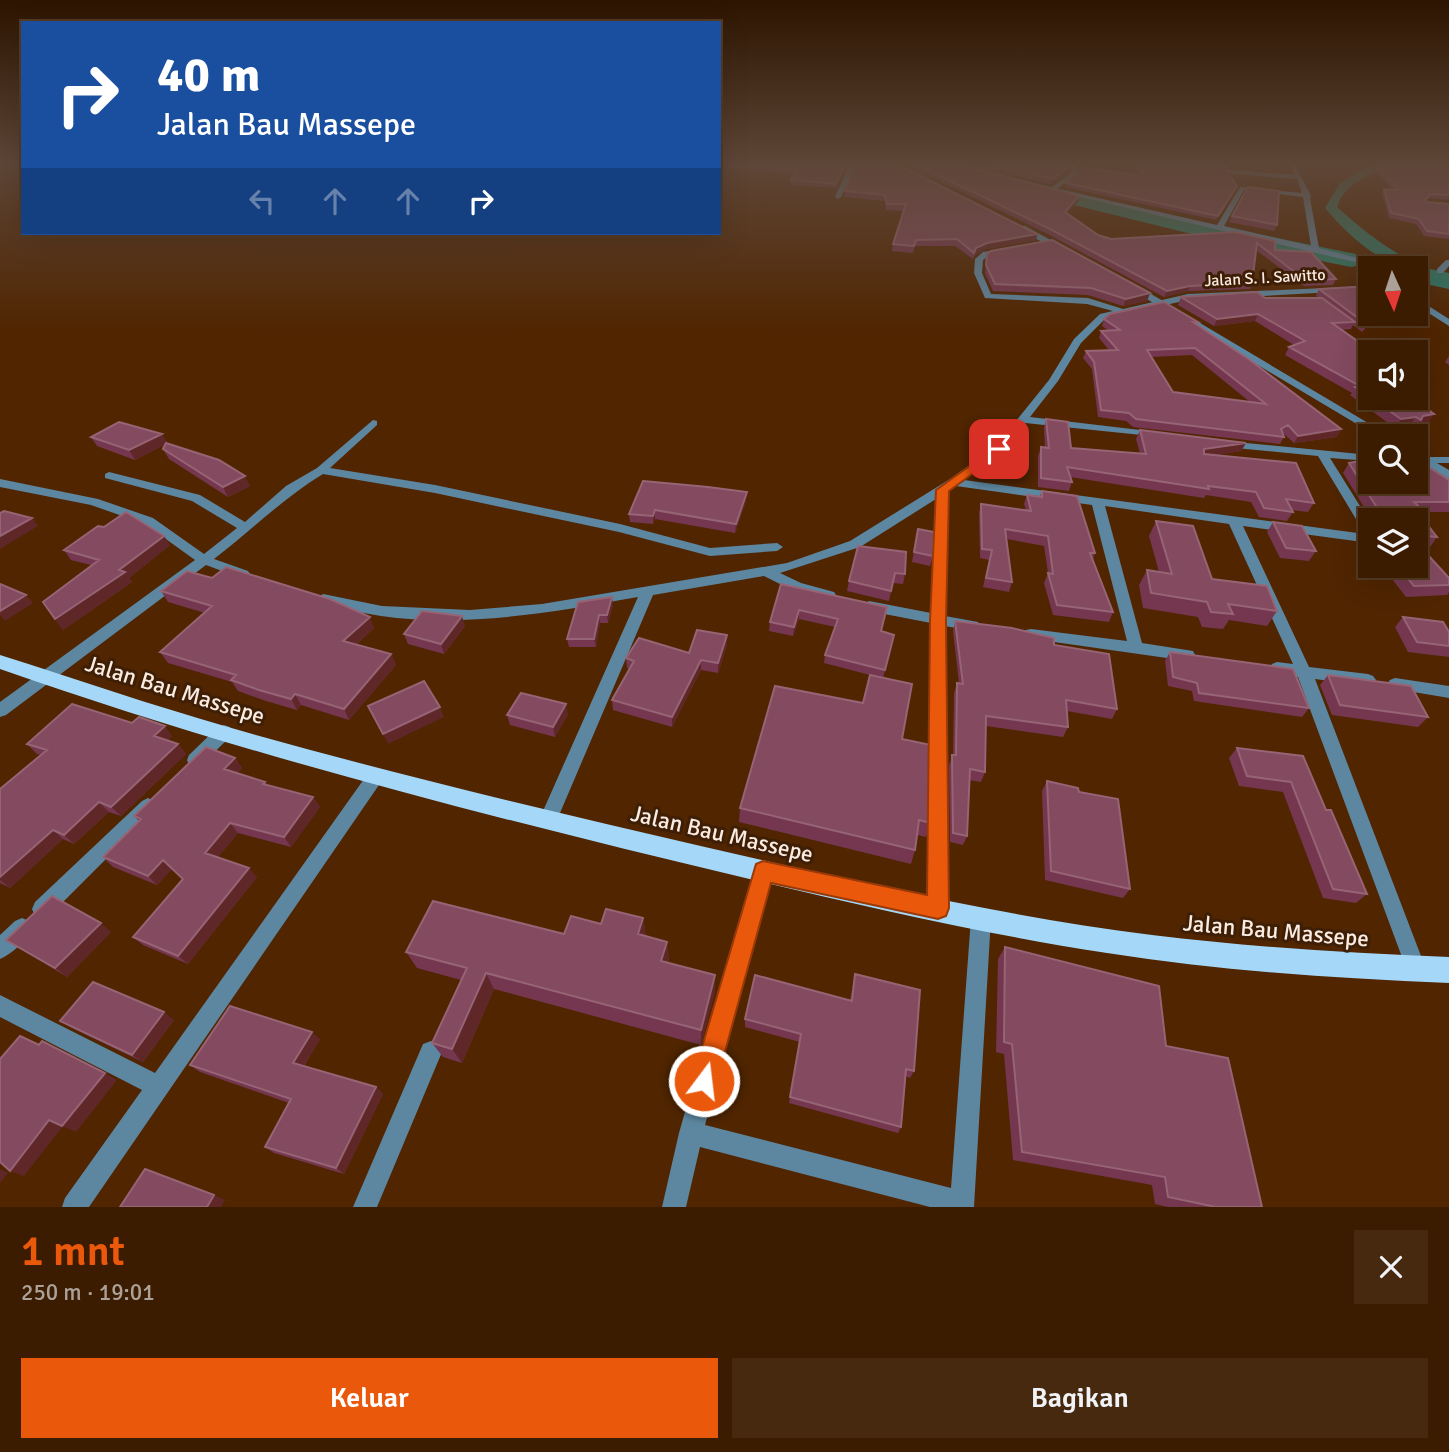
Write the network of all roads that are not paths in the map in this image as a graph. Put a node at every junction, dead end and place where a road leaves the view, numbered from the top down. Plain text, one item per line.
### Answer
1 (1008, 220) edge
2 (1186, 220) edge
3 (1223, 220) edge
4 (1311, 220) edge
5 (1219, 228) junction
6 (1052, 243) junction
7 (1028, 246) edge
8 (1017, 248) edge
9 (1315, 249) junction
10 (1073, 254) edge
11 (1358, 260) edge
12 (1449, 262) edge
13 (1440, 271) dead end
14 (1126, 283) edge
15 (1358, 288) edge
16 (1161, 302) junction
17 (1116, 309) junction
18 (1428, 309) edge
19 (1449, 323) edge
20 (1024, 420) junction
21 (373, 423) dead end
22 (1365, 424) edge
23 (1173, 438) edge
24 (1214, 442) edge
25 (1323, 455) junction
26 (1358, 457) edge
27 (1428, 459) edge
28 (1449, 460) edge
29 (1428, 463) edge
30 (321, 470) junction
31 (108, 475) dead end
32 (1449, 475) edge
33 (0, 484) edge
34 (948, 486) junction
35 (1098, 503) junction
36 (1358, 512) edge
37 (1235, 522) junction
38 (246, 528) junction
39 (1358, 537) edge
40 (777, 547) dead end
41 (208, 557) junction
42 (767, 572) junction
43 (254, 577) edge
44 (648, 591) junction
45 (313, 596) edge
46 (938, 621) junction
47 (993, 629) edge
48 (1020, 633) edge
49 (1136, 648) junction
50 (1200, 657) edge
51 (0, 663) edge
52 (1265, 666) edge
53 (1304, 671) junction
54 (44, 678) junction
55 (1449, 692) edge
56 (0, 711) edge
57 (224, 732) junction
58 (177, 777) edge
59 (375, 777) junction
60 (159, 795) edge
61 (548, 820) junction
62 (763, 871) junction
63 (938, 908) junction
64 (981, 918) junction
65 (0, 949) edge
66 (1416, 969) junction
67 (1449, 970) edge
68 (0, 1006) edge
69 (431, 1052) edge
70 (159, 1087) junction
71 (691, 1133) junction
72 (962, 1205) edge
73 (74, 1207) edge
74 (365, 1207) edge
75 (674, 1207) edge

1 - 6 street
2 - 5 street
3 - 5 street
4 - 9 street
5 - 9 street
6 - 7 street
6 - 10 street
8 - 17 street
9 - 11 street
12 - 13 street
14 - 16 street
15 - 16 street, Jalan S. I. Sawitto
16 - 17 street, Jalan S. I. Sawitto
16 - 22 street
17 - 20 street
18 - 19 street
20 - 23 street
20 - 34 street
21 - 30 street
24 - 25 street
25 - 26 street
25 - 36 street
27 - 28 street
29 - 32 street
30 - 38 street
30 - 40 street
31 - 38 street
33 - 41 street
34 - 35 street
34 - 42 street
34 - 46 street
35 - 37 street
35 - 49 street
37 - 39 street
37 - 53 street
38 - 41 street
41 - 43 street
41 - 54 street
42 - 44 street
42 - 46 street
44 - 45 street
44 - 61 street
46 - 47 street
46 - 63 street
48 - 49 street
49 - 50 street
51 - 54 main road, Jalan Bau Massepe
52 - 53 street
53 - 55 street
53 - 66 street
54 - 56 street
54 - 57 main road, Jalan Bau Massepe
57 - 58 street
57 - 59 main road, Jalan Bau Massepe
59 - 61 main road, Jalan Bau Massepe
59 - 70 street
60 - 65 street
61 - 62 main road, Jalan Bau Massepe
62 - 63 main road, Jalan Bau Massepe
62 - 71 street
63 - 64 main road, Jalan Bau Massepe
64 - 66 main road, Jalan Bau Massepe
64 - 72 street
66 - 67 main road, Jalan Bau Massepe
68 - 70 street
69 - 74 street
70 - 73 street
71 - 72 street
71 - 75 street

